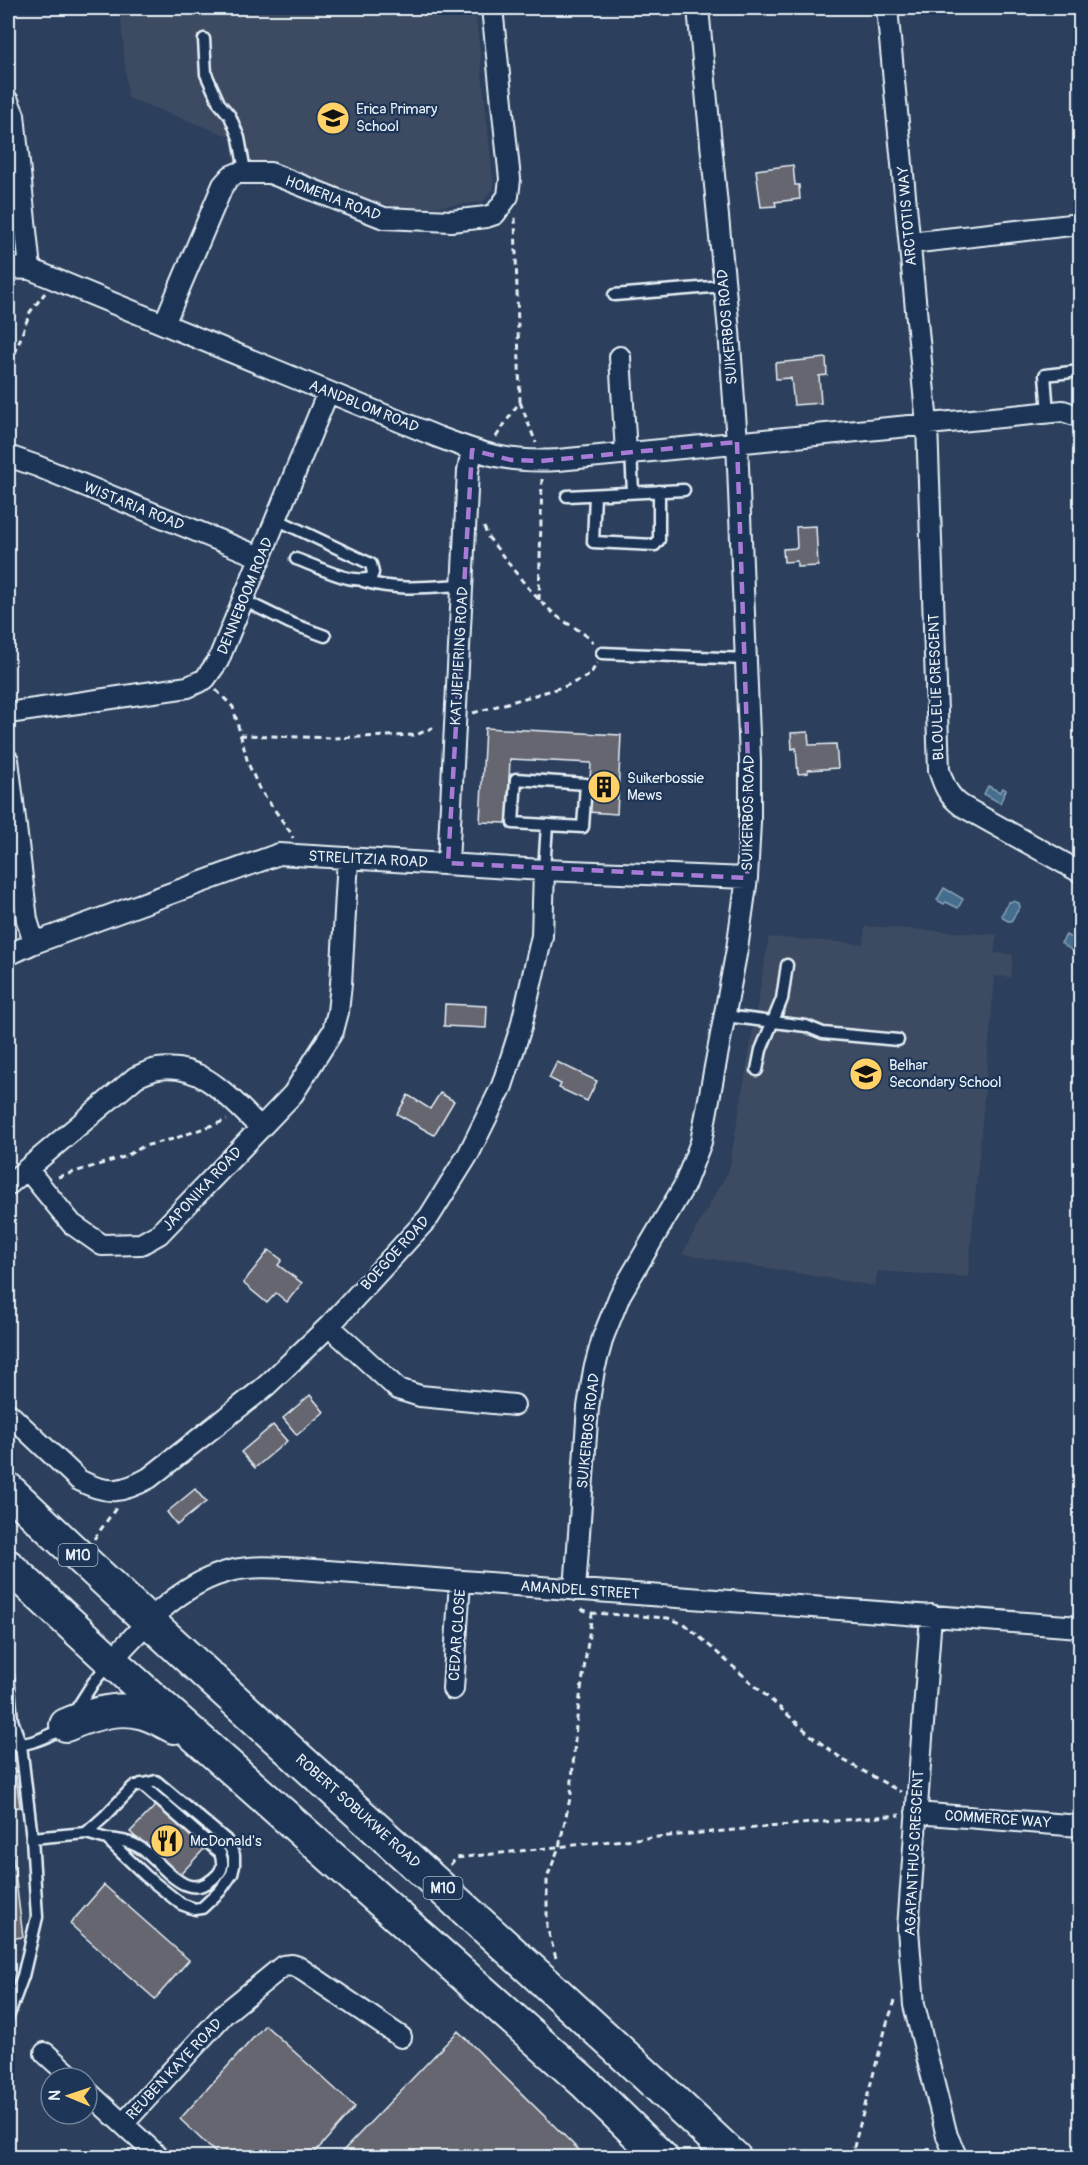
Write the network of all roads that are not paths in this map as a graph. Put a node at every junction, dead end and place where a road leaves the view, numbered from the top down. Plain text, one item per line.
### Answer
1 (492, 8) edge
2 (698, 8) edge
3 (887, 8) edge
4 (204, 39) dead end
5 (8, 101) edge
6 (245, 171) junction
7 (1080, 224) edge
8 (910, 243) junction
9 (8, 268) edge
10 (30, 268) junction
11 (724, 286) junction
12 (614, 295) dead end
13 (164, 324) junction
14 (620, 357) dead end
15 (1080, 371) edge
16 (328, 392) junction
17 (1048, 412) junction
18 (1080, 417) edge
19 (927, 424) junction
20 (737, 442) junction
21 (481, 448) junction
22 (629, 452) junction
23 (8, 456) edge
24 (684, 490) dead end
25 (659, 491) junction
26 (633, 492) junction
27 (595, 495) junction
28 (567, 496) dead end
29 (276, 519) junction
30 (261, 557) junction
31 (296, 559) dead end
32 (363, 581) junction
33 (462, 585) junction
34 (243, 600) junction
35 (325, 636) dead end
36 (602, 653) road end
37 (746, 659) junction
38 (8, 713) edge
39 (8, 760) edge
40 (547, 825) junction
41 (348, 858) junction
42 (448, 863) junction
43 (544, 870) junction
44 (1080, 872) edge
45 (747, 878) junction
46 (34, 943) junction
47 (8, 955) edge
48 (787, 965) dead end
49 (725, 1016) junction
50 (771, 1022) junction
51 (898, 1040) dead end
52 (757, 1070) dead end
53 (260, 1127) junction
54 (27, 1169) junction
55 (8, 1185) edge
56 (329, 1326) junction
57 (514, 1405) dead end
58 (8, 1413) edge
59 (8, 1489) edge
60 (8, 1566) edge
61 (460, 1581) junction
62 (575, 1590) junction
63 (931, 1615) junction
64 (147, 1622) junction
65 (1080, 1627) edge
66 (111, 1661) junction
67 (8, 1676) edge
68 (453, 1689) dead end
69 (9, 1708) edge
70 (66, 1725) junction
71 (204, 1744) junction
72 (21, 1745) junction
73 (8, 1746) edge
74 (141, 1784) junction
75 (916, 1813) junction
76 (1080, 1826) edge
77 (86, 1833) junction
78 (32, 1838) junction
79 (107, 1839) junction
80 (8, 2017) edge
81 (401, 2037) dead end
82 (45, 2053) dead end
83 (60, 2066) edge
84 (99, 2102) edge
85 (123, 2124) junction
86 (160, 2157) edge
87 (662, 2157) edge
88 (735, 2157) edge
89 (957, 2157) edge

1 - 6 street, HOMERIA ROAD
2 - 11 street, SUIKERBOS ROAD
3 - 8 street, ARCTOTIS WAY
4 - 6 lane
5 - 10 street
6 - 13 street
7 - 8 street
8 - 19 street, ARCTOTIS WAY
9 - 10 street, AANDBLOM ROAD
10 - 13 street, AANDBLOM ROAD
11 - 12 lane
11 - 20 street, SUIKERBOS ROAD
13 - 16 street, AANDBLOM ROAD
14 - 22 street
15 - 17 lane
16 - 21 street, AANDBLOM ROAD
16 - 29 street, DENNEBOOM ROAD
17 - 18 street
17 - 19 street
19 - 20 street
19 - 44 street, BLOULELIE CRESCENT
20 - 22 street, AANDBLOM ROAD
20 - 37 street, SUIKERBOS ROAD
21 - 22 street, AANDBLOM ROAD
21 - 33 street, KATJIEPIERING ROAD
22 - 26 lane
23 - 30 street, WISTARIA ROAD
24 - 25 lane
25 - 26 lane
25 - 27 lane
26 - 27 lane
27 - 28 lane
29 - 30 street, DENNEBOOM ROAD
29 - 32 lane
30 - 34 street, DENNEBOOM ROAD
31 - 32 lane
32 - 33 lane
33 - 42 street, KATJIEPIERING ROAD
34 - 35 lane
34 - 38 street, DENNEBOOM ROAD
36 - 37 lane
37 - 45 street, SUIKERBOS ROAD
39 - 46 street
40 - 40 lane
40 - 43 lane
41 - 42 street, STRELITZIA ROAD
41 - 46 street, STRELITZIA ROAD
41 - 53 street, JAPONIKA ROAD
42 - 43 street, STRELITZIA ROAD
43 - 45 street, STRELITZIA ROAD
43 - 56 street, BOEGOE ROAD
45 - 49 street, SUIKERBOS ROAD
46 - 47 street, STRELITZIA ROAD
48 - 50 lane
49 - 50 lane
49 - 62 street, SUIKERBOS ROAD
50 - 51 lane
50 - 52 lane
53 - 54 street
53 - 54 street, JAPONIKA ROAD
54 - 55 street
56 - 57 street
56 - 58 street, BOEGOE ROAD
59 - 64 main road, ROBERT SOBUKWE ROAD / M10
60 - 66 main road
61 - 62 street, AMANDEL STREET
61 - 64 street, AMANDEL STREET
61 - 68 street, CEDAR CLOSE
62 - 63 street, AMANDEL STREET
63 - 65 street, AMANDEL STREET
63 - 75 street, AGAPANTHUS CRESCENT
64 - 66 street, AMANDEL STREET
64 - 88 main road, ROBERT SOBUKWE ROAD / M10
66 - 70 lane
66 - 71 main road
67 - 69 lane
69 - 72 lane
70 - 71 main road
70 - 72 lane
71 - 87 main road
72 - 73 lane
72 - 78 lane
74 - 77 lane
74 - 79 lane
74 - 79 lane
75 - 76 street, COMMERCE WAY
75 - 89 street, AGAPANTHUS CRESCENT
77 - 78 lane
77 - 79 lane
78 - 80 lane
81 - 85 street, REUBEN KAYE ROAD
82 - 83 street
84 - 85 street, REUBEN KAYE ROAD
85 - 86 street, REUBEN KAYE ROAD

